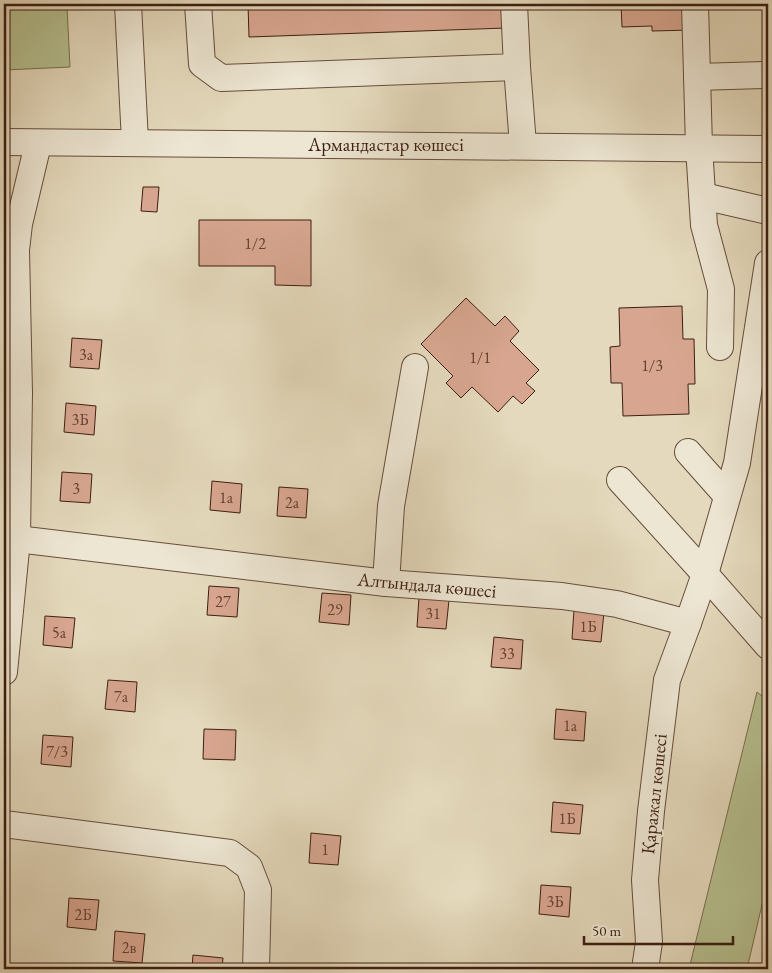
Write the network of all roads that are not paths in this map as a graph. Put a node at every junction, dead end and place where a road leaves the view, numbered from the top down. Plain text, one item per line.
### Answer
1 (128, 4) edge
2 (198, 4) edge
3 (514, 4) edge
4 (695, 4) edge
5 (517, 66) junction
6 (768, 75) edge
7 (697, 77) junction
8 (4, 142) edge
9 (135, 142) junction
10 (38, 144) junction
11 (523, 145) junction
12 (699, 147) junction
13 (768, 149) edge
14 (703, 196) junction
15 (768, 211) edge
16 (768, 263) edge
17 (720, 346) dead end
18 (415, 367) dead end
19 (4, 371) edge
20 (18, 393) junction
21 (688, 452) dead end
22 (620, 480) dead end
23 (727, 496) junction
24 (17, 539) junction
25 (705, 574) junction
26 (386, 583) junction
27 (688, 623) junction
28 (768, 646) edge
29 (4, 672) edge
30 (4, 824) edge
31 (256, 969) edge
32 (645, 969) edge

1 - 9 street
2 - 5 street
3 - 5 street
4 - 7 street
5 - 11 street
6 - 7 street
7 - 12 street
8 - 10 street, Армандастар көшесі
9 - 10 street, Армандастар көшесі
9 - 11 street, Армандастар көшесі
10 - 20 street
11 - 12 street, Армандастар көшесі
12 - 13 street, Армандастар көшесі
12 - 14 street
14 - 15 street
14 - 17 street
16 - 23 street
18 - 26 street
19 - 20 street
20 - 24 street
21 - 23 street
22 - 25 street
23 - 25 street
24 - 26 street, Алтындала көшесі
24 - 29 street
25 - 27 street
25 - 28 street
26 - 27 street, Алтындала көшесі
27 - 32 street, Қаражал көшесі
30 - 31 street

